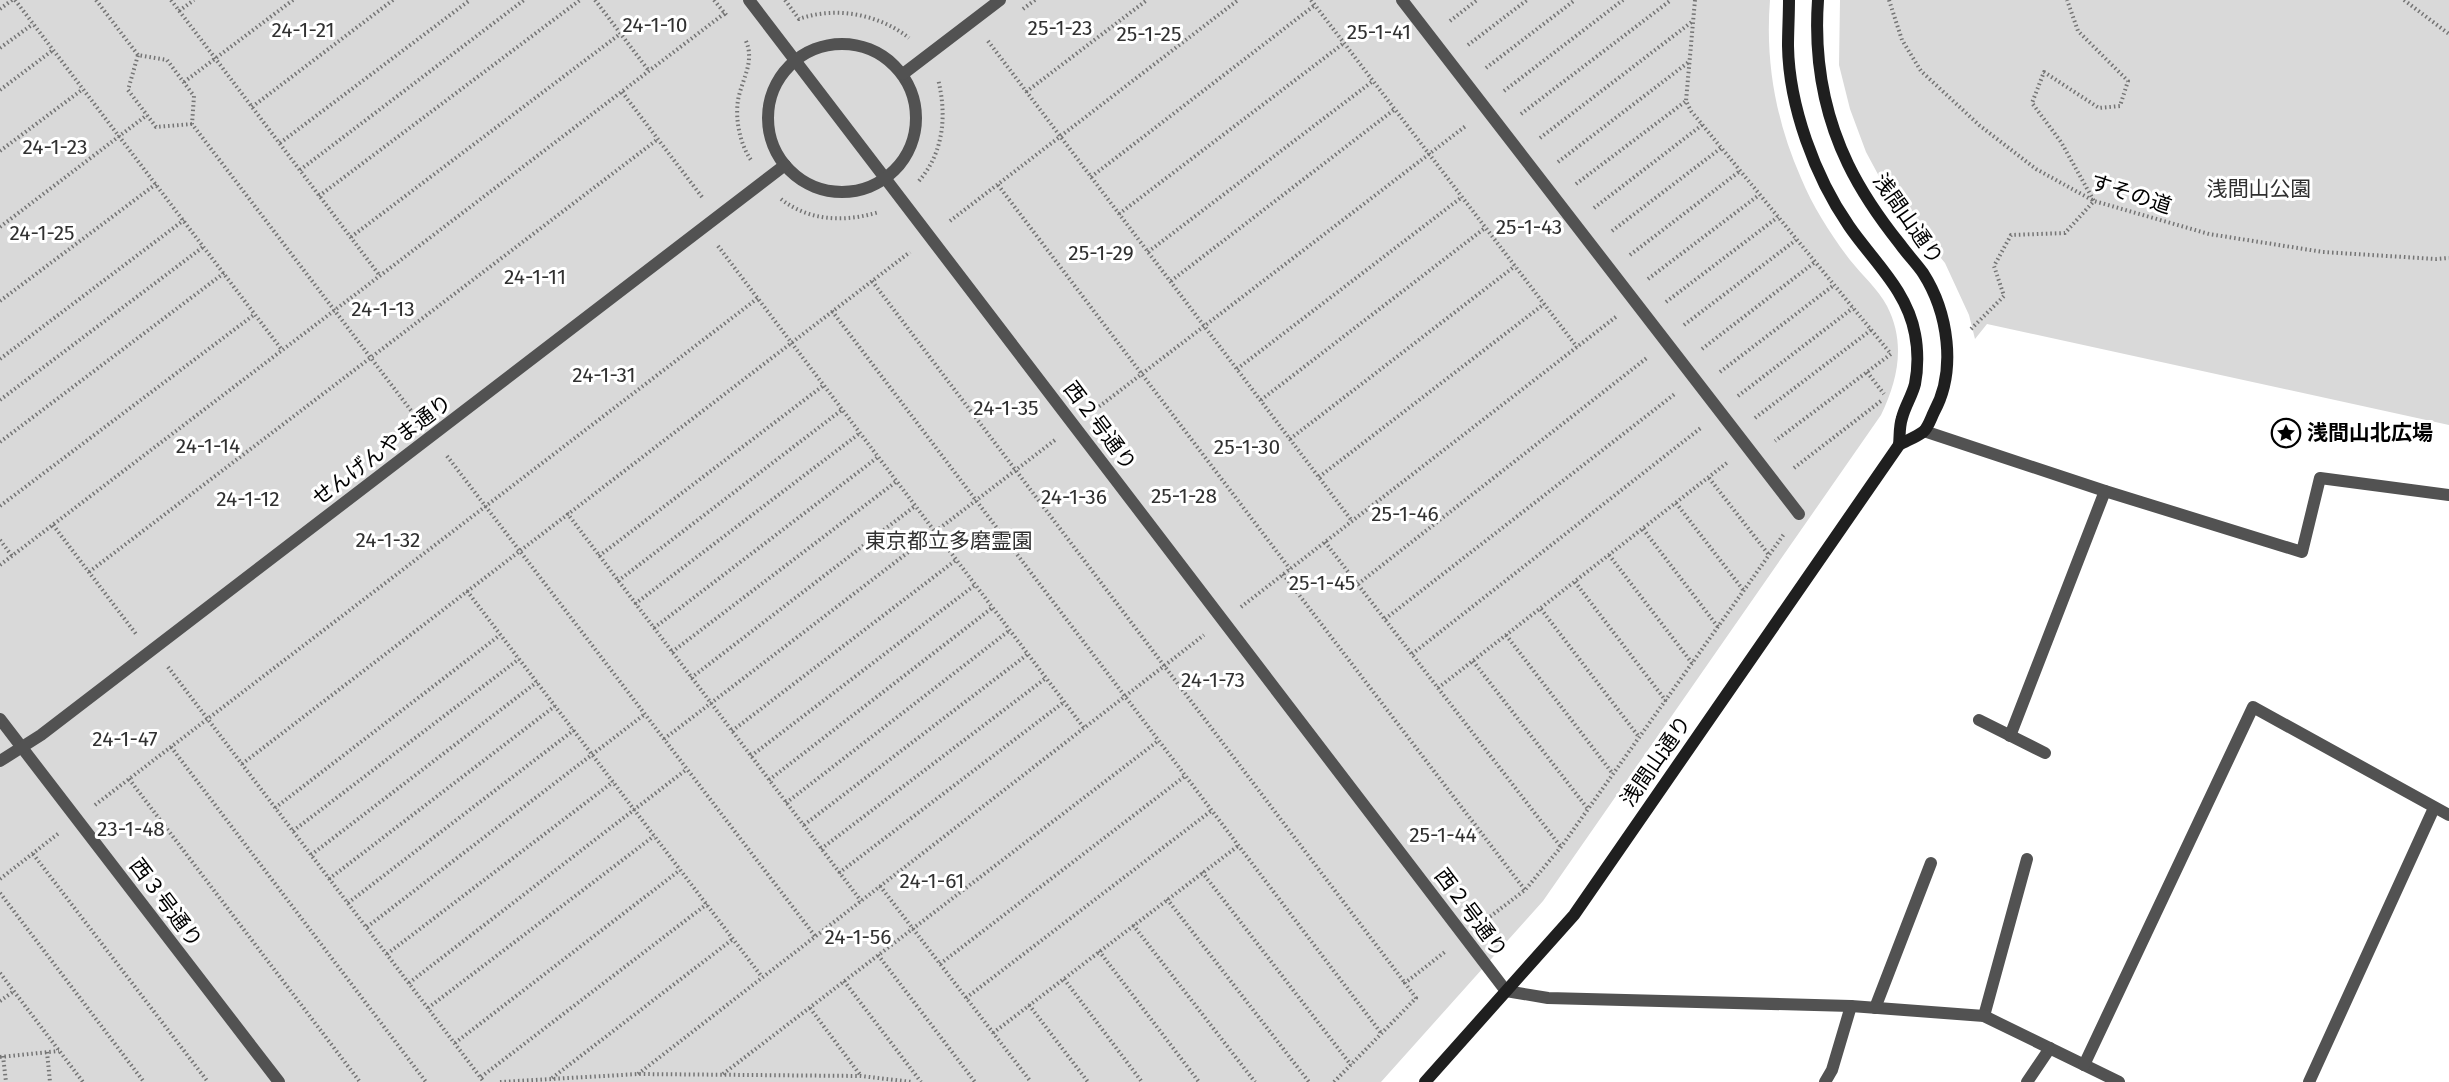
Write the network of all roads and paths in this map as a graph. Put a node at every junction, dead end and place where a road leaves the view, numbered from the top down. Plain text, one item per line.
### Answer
1 (13, 0) edge
2 (96, 0) edge
3 (171, 0) edge
4 (194, 0) edge
5 (293, 0) edge
6 (393, 0) edge
7 (470, 0) edge
8 (524, 0) edge
9 (580, 0) edge
10 (595, 0) edge
11 (714, 0) edge
12 (749, 0) edge
13 (785, 0) edge
14 (1000, 0) edge
15 (1035, 0) edge
16 (1147, 0) edge
17 (1238, 0) edge
18 (1311, 0) edge
19 (1402, 0) edge
20 (1478, 0) edge
21 (1527, 0) edge
22 (1575, 0) edge
23 (1623, 0) edge
24 (1671, 0) edge
25 (1695, 0) edge
26 (1789, 0) edge
27 (1818, 0) edge
28 (1888, 0) edge
29 (2067, 0) edge
30 (2404, 0) edge
31 (1315, 5) junction
32 (0, 9) edge
33 (179, 11) junction
34 (1018, 12) dead end
35 (725, 13) junction
36 (1693, 21) junction
37 (732, 22) dead end
38 (33, 24) junction
39 (620, 34) junction
40 (2449, 34) edge
41 (1430, 36) junction
42 (986, 38) dead end
43 (911, 39) dead end
44 (746, 40) dead end
45 (1344, 42) junction
46 (0, 48) edge
47 (53, 50) junction
48 (138, 55) junction
49 (216, 59) junction
50 (794, 59) junction
51 (1449, 60) junction
52 (1690, 61) junction
53 (649, 71) junction
54 (903, 74) junction
55 (937, 75) dead end
56 (1373, 81) junction
57 (184, 82) junction
58 (1466, 83) junction
59 (83, 89) junction
60 (0, 90) edge
61 (622, 92) junction
62 (1026, 92) junction
63 (1686, 101) junction
64 (1484, 106) junction
65 (252, 107) junction
66 (1395, 109) junction
67 (147, 116) junction
68 (192, 124) junction
69 (1702, 125) junction
70 (1502, 129) junction
71 (119, 137) junction
72 (1060, 137) junction
73 (658, 139) junction
74 (280, 143) junction
75 (1721, 148) junction
76 (0, 151) edge
77 (1520, 153) junction
78 (784, 165) junction
79 (744, 168) dead end
80 (300, 170) junction
81 (1740, 171) junction
82 (1091, 177) junction
83 (1538, 177) junction
84 (886, 178) junction
85 (156, 184) junction
86 (998, 184) junction
87 (914, 187) dead end
88 (712, 193) dead end
89 (1760, 195) junction
90 (319, 196) junction
91 (1462, 197) junction
92 (1556, 199) junction
93 (2094, 201) junction
94 (1119, 214) junction
95 (1778, 217) junction
96 (184, 220) junction
97 (1574, 223) junction
98 (0, 227) edge
99 (1485, 228) junction
100 (930, 236) junction
101 (351, 237) junction
102 (1797, 240) junction
103 (716, 243) dead end
104 (1592, 246) junction
105 (203, 247) junction
106 (1148, 252) junction
107 (2449, 258) edge
108 (1815, 262) junction
109 (1515, 266) junction
110 (1610, 270) junction
111 (224, 273) junction
112 (380, 276) junction
113 (872, 281) junction
114 (1171, 281) junction
115 (1834, 285) junction
116 (758, 298) junction
117 (1632, 298) junction
118 (0, 302) edge
119 (1544, 304) junction
120 (1852, 308) junction
121 (334, 310) junction
122 (832, 311) junction
123 (255, 314) junction
124 (1647, 317) junction
125 (1871, 330) junction
126 (1665, 341) junction
127 (791, 342) junction
128 (1577, 347) junction
129 (282, 350) junction
130 (1947, 353) junction
131 (371, 358) junction
132 (0, 359) edge
133 (1683, 364) junction
134 (1237, 369) junction
135 (1867, 372) junction
136 (1697, 383) junction
137 (824, 385) junction
138 (0, 400) edge
139 (1261, 400) junction
140 (843, 410) junction
141 (1720, 412) junction
142 (1924, 431) junction
143 (860, 433) junction
144 (1736, 433) junction
145 (431, 436) junction
146 (1290, 439) junction
147 (0, 442) edge
148 (1899, 445) junction
149 (1750, 452) junction
150 (878, 457) junction
151 (1319, 477) junction
152 (1709, 477) junction
153 (897, 481) junction
154 (1775, 484) junction
155 (2105, 491) junction
156 (2449, 495) edge
157 (1676, 503) junction
158 (0, 506) edge
159 (915, 506) junction
160 (485, 507) junction
161 (567, 513) junction
162 (1798, 514) joint
163 (1352, 521) junction
164 (53, 525) junction
165 (1643, 529) junction
166 (0, 540) edge
167 (1325, 542) junction
168 (519, 550) junction
169 (1609, 555) junction
170 (1769, 555) junction
171 (12, 556) junction
172 (599, 556) junction
173 (956, 560) junction
174 (0, 565) edge
175 (1290, 568) junction
176 (89, 572) junction
177 (1283, 574) junction
178 (618, 581) junction
179 (1575, 582) junction
180 (1358, 584) junction
181 (975, 585) junction
182 (467, 591) junction
183 (1743, 591) junction
184 (635, 604) junction
185 (992, 608) junction
186 (1541, 609) junction
187 (1385, 619) junction
188 (1223, 620) junction
189 (1718, 627) junction
190 (654, 628) junction
191 (1010, 630) junction
192 (501, 635) junction
193 (1506, 635) junction
194 (138, 637) dead end
195 (672, 652) junction
196 (1028, 654) junction
197 (1412, 654) junction
198 (519, 659) junction
199 (1473, 661) junction
200 (1692, 663) junction
201 (166, 664) dead end
202 (1164, 666) junction
203 (691, 678) junction
204 (1046, 678) junction
205 (537, 682) junction
206 (1438, 688) junction
207 (1125, 697) junction
208 (1666, 700) junction
209 (1064, 702) junction
210 (555, 706) junction
211 (645, 714) junction
212 (0, 719) edge
213 (208, 719) junction
214 (1979, 720) dead end
215 (1084, 728) junction
216 (574, 730) junction
217 (732, 731) junction
218 (2010, 735) junction
219 (1639, 737) junction
220 (1158, 741) junction
221 (22, 747) junction
222 (171, 747) junction
223 (2044, 753) dead end
224 (592, 754) junction
225 (751, 756) junction
226 (0, 761) edge
227 (242, 764) junction
228 (687, 770) junction
229 (1613, 774) junction
230 (1185, 776) junction
231 (129, 779) junction
232 (768, 780) junction
233 (613, 782) junction
234 (786, 803) junction
235 (275, 808) junction
236 (2434, 808) junction
237 (1588, 809) junction
238 (634, 810) junction
239 (1211, 811) junction
240 (2449, 815) edge
241 (77, 819) junction
242 (804, 825) junction
243 (293, 831) junction
244 (654, 836) junction
245 (1238, 846) junction
246 (1561, 847) junction
247 (821, 849) junction
248 (33, 854) junction
249 (311, 855) junction
250 (2027, 859) dead end
251 (1931, 863) dead end
252 (680, 870) junction
253 (1202, 872) junction
254 (839, 873) junction
255 (0, 879) edge
256 (329, 879) junction
257 (880, 886) junction
258 (1525, 890) junction
259 (0, 893) edge
260 (1167, 899) junction
261 (861, 901) junction
262 (348, 903) junction
263 (707, 904) junction
264 (1133, 925) junction
265 (367, 927) junction
266 (913, 929) junction
267 (815, 936) junction
268 (1464, 936) junction
269 (733, 939) junction
270 (1099, 951) junction
271 (387, 954) junction
272 (878, 955) junction
273 (940, 964) junction
274 (0, 973) edge
275 (762, 977) junction
276 (1064, 979) junction
277 (844, 981) junction
278 (409, 983) junction
279 (1405, 983) junction
280 (14, 991) junction
281 (1506, 991) junction
282 (966, 998) junction
283 (0, 1001) edge
284 (1029, 1005) junction
285 (1851, 1006) junction
286 (428, 1008) junction
287 (810, 1008) junction
288 (1875, 1008) junction
289 (1984, 1016) junction
290 (993, 1033) junction
291 (1381, 1033) junction
292 (455, 1043) junction
293 (2050, 1048) junction
294 (59, 1050) junction
295 (47, 1052) junction
296 (2, 1056) edge
297 (1351, 1065) junction
298 (2084, 1065) junction
299 (638, 1074) junction
300 (723, 1074) junction
301 (861, 1076) junction
302 (481, 1077) junction
303 (552, 1079) junction
304 (6, 1082) edge
305 (50, 1082) edge
306 (83, 1082) edge
307 (144, 1082) edge
308 (208, 1082) edge
309 (279, 1082) edge
310 (360, 1082) edge
311 (426, 1082) edge
312 (484, 1082) edge
313 (500, 1082) edge
314 (912, 1082) edge
315 (921, 1082) edge
316 (975, 1082) edge
317 (1031, 1082) edge
318 (1088, 1082) edge
319 (1142, 1082) edge
320 (1199, 1082) edge
321 (1255, 1082) edge
322 (1309, 1082) edge
323 (1334, 1082) edge
324 (1425, 1082) edge
325 (1825, 1082) edge
326 (2027, 1082) edge
327 (2119, 1082) edge
328 (2308, 1082) edge

1 - 32 path
1 - 38 path
2 - 48 path
3 - 33 path
4 - 33 path
5 - 49 path
6 - 65 path
7 - 74 path
8 - 80 path
9 - 90 path
10 - 39 path
11 - 35 path
12 - 50 street, 西２号通り
13 - 43 path
14 - 54 street
15 - 34 path
16 - 62 path
17 - 72 path
18 - 31 path
19 - 41 street
20 - 41 path
21 - 51 path
22 - 58 path
23 - 64 path
24 - 70 path
25 - 36 path
26 - 148 street, 浅間山通り
27 - 130 street, 浅間山通り
28 - 93 path, すその道
29 - 93 path
30 - 40 path
31 - 45 path
31 - 82 path
33 - 49 path
35 - 37 path
35 - 53 path
36 - 52 path
36 - 77 path
38 - 46 path
38 - 47 path
39 - 53 path
39 - 101 path
41 - 51 street
42 - 62 path
44 - 79 path
45 - 56 path
45 - 94 path
47 - 59 path
47 - 60 path
48 - 57 path
48 - 67 path
49 - 57 path
49 - 65 path
50 - 54 street
50 - 78 street
50 - 84 street, 西２号通り
51 - 58 street
52 - 63 path
52 - 83 path
53 - 61 path
54 - 84 street
55 - 87 path
56 - 66 path
56 - 106 path
57 - 68 path
58 - 64 street
59 - 71 path
59 - 76 path
61 - 73 path
61 - 112 path
62 - 72 path
63 - 69 path
63 - 92 path
64 - 70 street
65 - 74 path
66 - 91 path
66 - 114 path
67 - 68 path
67 - 71 path
68 - 121 path
69 - 75 path
69 - 97 path
70 - 77 street
71 - 85 path
71 - 98 path
72 - 82 path
72 - 86 path
73 - 88 path
73 - 131 path
74 - 80 path
75 - 81 path
75 - 104 path
77 - 83 street
78 - 84 street
78 - 145 street, せんげんやま通り
80 - 90 path
81 - 89 path
81 - 110 path
82 - 94 path
83 - 92 street
84 - 100 street, 西２号通り
85 - 96 path
85 - 118 path
86 - 100 path
86 - 175 path
89 - 95 path
89 - 117 path
90 - 101 path
91 - 99 path
91 - 134 path
92 - 97 street
93 - 107 path, すその道
93 - 130 path
94 - 106 path
95 - 102 path
95 - 124 path
96 - 105 path
96 - 132 path
97 - 104 street
99 - 109 path
99 - 139 path
100 - 113 path
100 - 188 street, 西２号通り
101 - 112 path
102 - 108 path
102 - 126 path
103 - 116 path
104 - 110 street
105 - 111 path
105 - 138 path
106 - 114 path
108 - 115 path
108 - 133 path
109 - 119 path
109 - 146 path
110 - 117 street
111 - 123 path
111 - 147 path
112 - 121 path
113 - 122 path
113 - 202 path
114 - 134 path
115 - 120 path
115 - 136 path
116 - 127 path
116 - 160 path
117 - 124 street
117 - 128 path
119 - 128 path
119 - 151 path
120 - 125 path
120 - 141 path
121 - 129 path
121 - 131 path
122 - 127 path
122 - 207 path
123 - 129 path
123 - 158 path
124 - 126 street
125 - 135 path
125 - 144 path
126 - 133 street
126 - 180 path
127 - 137 path
127 - 161 path
128 - 163 path
129 - 164 path
130 - 142 street, 浅間山通り
131 - 145 path
131 - 176 path
133 - 136 street
134 - 139 path
135 - 149 path
135 - 154 path
136 - 141 street
136 - 187 path
137 - 140 path
137 - 172 path
139 - 146 path
140 - 143 path
140 - 178 path
141 - 144 street
141 - 197 path
142 - 148 street, 浅間山通り
142 - 155 street
143 - 150 path
143 - 184 path
144 - 149 street
145 - 160 path
145 - 221 street, せんげんやま通り
146 - 151 path
148 - 281 street, 浅間山通り
149 - 152 path
149 - 154 street
150 - 153 path
150 - 190 path
151 - 163 path
152 - 157 path
152 - 170 path
153 - 159 path
153 - 195 path
154 - 162 street
155 - 156 street
155 - 218 street
157 - 165 path
157 - 183 path
159 - 173 path
159 - 203 path
160 - 168 path
160 - 213 path
161 - 168 path
161 - 172 path
162 - 170 path
163 - 167 path
164 - 171 path
164 - 176 path
165 - 169 path
165 - 189 path
166 - 171 path
167 - 175 path
167 - 180 path
168 - 182 path
168 - 211 path
169 - 179 path
169 - 200 path
170 - 183 path
171 - 174 path
172 - 178 path
173 - 181 path
173 - 217 path
175 - 177 path
176 - 194 path
177 - 188 path
177 - 258 path
178 - 184 path
179 - 186 path
179 - 208 path
180 - 187 path
181 - 185 path
181 - 225 path
182 - 192 path
182 - 227 path
183 - 189 path
184 - 190 path
185 - 191 path
185 - 232 path
186 - 193 path
186 - 219 path
187 - 197 path
188 - 202 path
188 - 268 street, 西２号通り
189 - 200 path
190 - 195 path
191 - 196 path
191 - 234 path
192 - 198 path
192 - 235 path
193 - 199 path
193 - 229 path
195 - 203 path
196 - 204 path
196 - 242 path
197 - 206 path
198 - 205 path
198 - 243 path
199 - 206 path
199 - 237 path
200 - 208 path
201 - 213 path
202 - 207 path
202 - 279 path
203 - 217 path
204 - 209 path
204 - 247 path
205 - 210 path
205 - 249 path
206 - 246 path
207 - 215 path
207 - 220 path
208 - 219 path
209 - 215 path
209 - 254 path
210 - 216 path
210 - 256 path
211 - 224 path
211 - 228 path
212 - 221 street, 西３号通り
213 - 222 path
213 - 227 path
214 - 218 street
215 - 257 path
216 - 224 path
216 - 262 path
217 - 225 path
218 - 223 street
219 - 229 path
220 - 230 path
220 - 266 path
221 - 226 street, せんげんやま通り
221 - 241 street, 西３号通り
222 - 231 path
222 - 311 path
224 - 233 path
224 - 265 path
225 - 232 path
227 - 235 path
228 - 238 path
228 - 267 path
229 - 237 path
230 - 239 path
230 - 273 path
231 - 241 path
231 - 310 path
232 - 234 path
233 - 238 path
233 - 271 path
234 - 242 path
235 - 243 path
236 - 240 street
236 - 298 street
236 - 328 street
237 - 246 path
238 - 244 path
238 - 278 path
239 - 245 path
239 - 282 path
241 - 248 path
241 - 309 street, 西３号通り
242 - 247 path
243 - 249 path
244 - 252 path
244 - 286 path
245 - 253 path
245 - 291 path
246 - 258 path
247 - 254 path
248 - 255 path
248 - 308 path
249 - 256 path
250 - 289 street
251 - 288 street
252 - 263 path
252 - 292 path
253 - 260 path
253 - 297 path
254 - 261 path
256 - 262 path
257 - 261 path
257 - 266 path
258 - 268 path
259 - 307 path
260 - 264 path
260 - 322 path
261 - 267 path
262 - 265 path
263 - 269 path
263 - 302 path
264 - 270 path
264 - 321 path
265 - 271 path
266 - 272 path
266 - 273 path
267 - 275 path
268 - 279 path
268 - 281 street, 西２号通り
269 - 275 path
269 - 303 path
270 - 276 path
270 - 320 path
271 - 278 path
272 - 277 path
272 - 316 path
273 - 282 path
274 - 280 path
275 - 299 path
276 - 284 path
276 - 319 path
277 - 287 path
277 - 315 path
278 - 286 path
279 - 291 path
280 - 283 path
280 - 294 path
281 - 285 street
281 - 324 street, 浅間山通り
282 - 290 path
284 - 290 path
284 - 318 path
285 - 288 street
285 - 325 street
286 - 292 path
287 - 300 path
287 - 301 path
288 - 289 street
289 - 293 street
290 - 317 path
291 - 297 path
292 - 302 path
293 - 298 street
293 - 326 street
294 - 295 path
294 - 306 path
295 - 296 path
295 - 305 path
296 - 304 path
297 - 323 path
298 - 327 street
299 - 300 path
299 - 303 path
300 - 301 path
301 - 314 path
302 - 312 path
303 - 313 path

